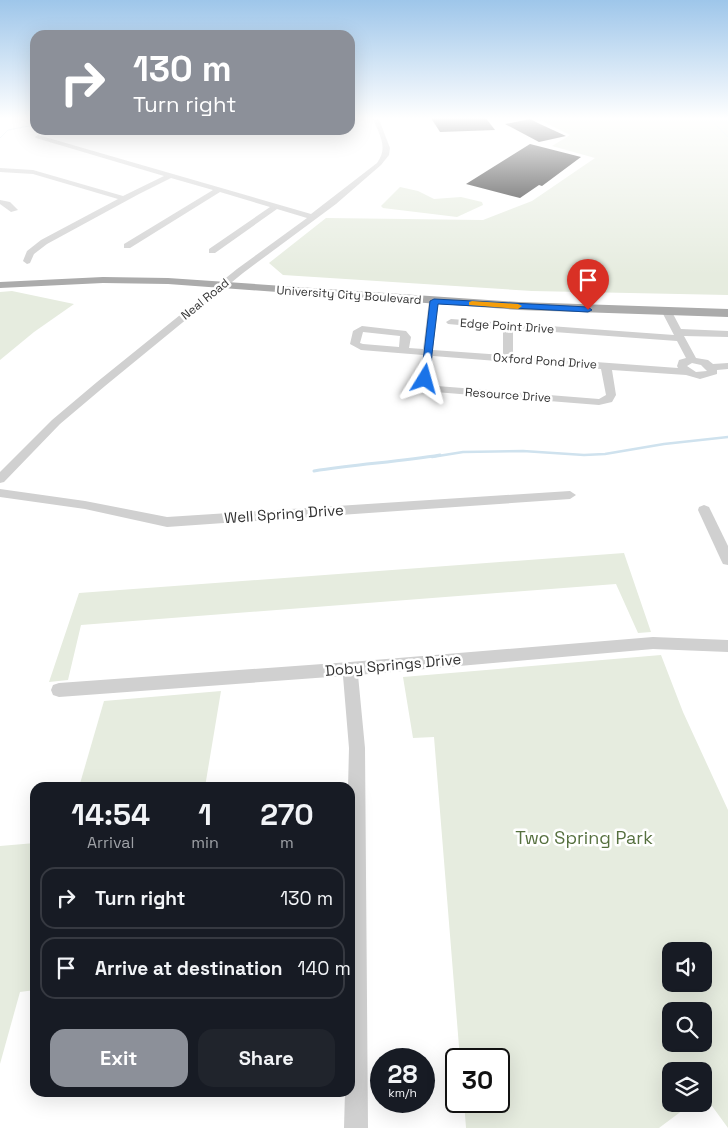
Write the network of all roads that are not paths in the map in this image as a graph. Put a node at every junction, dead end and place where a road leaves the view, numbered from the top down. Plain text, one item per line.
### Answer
1 (0, 170) edge
2 (148, 170) edge
3 (373, 170) edge
4 (170, 176) junction
5 (219, 190) junction
6 (124, 198) junction
7 (0, 202) edge
8 (275, 207) junction
9 (14, 210) dead end
10 (312, 217) junction
11 (127, 246) dead end
12 (212, 250) dead end
13 (26, 261) dead end
14 (0, 279) edge
15 (226, 282) junction
16 (0, 285) edge
17 (434, 301) junction
18 (728, 304) edge
19 (667, 312) junction
20 (728, 313) edge
21 (451, 322) dead end
22 (508, 326) junction
23 (728, 334) edge
24 (679, 335) junction
25 (403, 351) junction
26 (429, 353) junction
27 (508, 358) junction
28 (692, 360) junction
29 (606, 366) junction
30 (728, 366) edge
31 (711, 367) junction
32 (686, 372) junction
33 (0, 479) edge
34 (0, 493) edge
35 (570, 495) dead end
36 (704, 510) dead end
37 (728, 560) edge
38 (728, 646) edge
39 (350, 669) junction
40 (59, 690) dead end
41 (356, 1128) edge

1 - 6 street
2 - 4 street
3 - 10 street, Neal Road
4 - 5 street
4 - 6 street
5 - 8 street
5 - 11 street
6 - 13 street
7 - 9 street
8 - 10 street
8 - 12 street
10 - 15 street, Neal Road
14 - 15 main road, University City Boulevard
15 - 16 main road, University City Boulevard
15 - 17 main road, University City Boulevard
15 - 18 main road, University City Boulevard
15 - 33 street, Neal Road
17 - 19 main road, University City Boulevard
17 - 26 street, Resource Drive
18 - 19 main road
19 - 20 main road, University City Boulevard
19 - 24 street
21 - 22 street, Edge Point Drive
22 - 24 street, Edge Point Drive
22 - 27 street
23 - 24 street, Edge Point Drive
24 - 28 street
25 - 25 street, Oxford Pond Drive
25 - 26 street, Oxford Pond Drive
26 - 27 street, Oxford Pond Drive
26 - 29 street, Resource Drive
27 - 29 street, Oxford Pond Drive
28 - 31 street, Oxford Pond Drive
28 - 32 street
29 - 32 street, Oxford Pond Drive
30 - 31 street, Oxford Pond Drive
31 - 32 street, Oxford Pond Drive
34 - 35 street, Well Spring Drive
36 - 37 street
38 - 39 street, Doby Springs Drive
39 - 40 street, Doby Springs Drive
39 - 41 street

